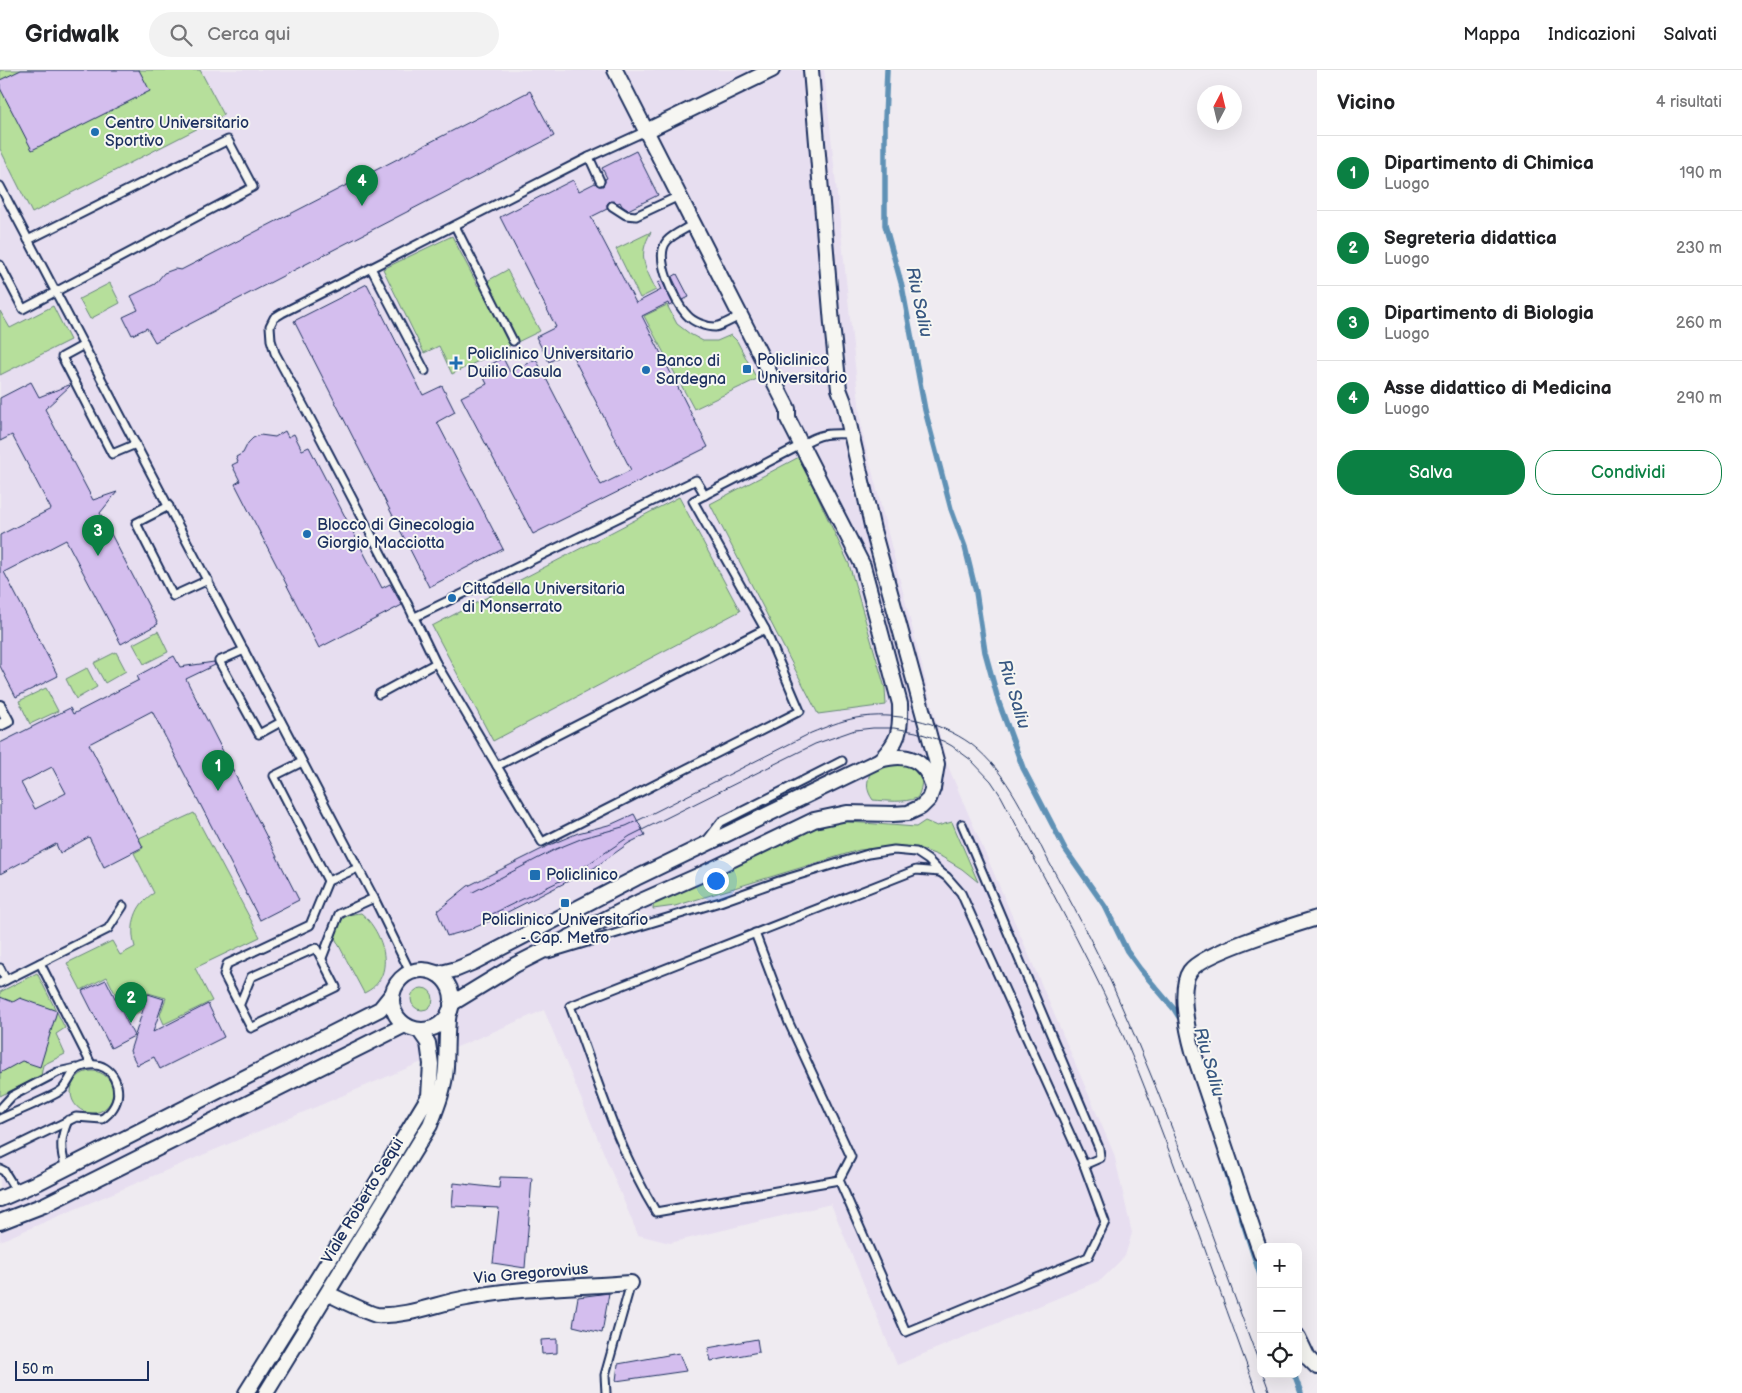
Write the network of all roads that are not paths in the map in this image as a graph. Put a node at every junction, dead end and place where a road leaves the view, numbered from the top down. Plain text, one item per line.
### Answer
1 (616, 70) edge
2 (772, 70) edge
3 (811, 70) edge
4 (646, 131) junction
5 (589, 158) junction
6 (600, 181) dead end
7 (0, 186) edge
8 (679, 196) junction
9 (612, 206) dead end
10 (693, 224) junction
11 (455, 226) junction
12 (28, 240) junction
13 (0, 266) edge
14 (371, 268) junction
15 (55, 292) junction
16 (740, 316) junction
17 (513, 341) dead end
18 (84, 346) junction
19 (425, 371) dead end
20 (851, 434) junction
21 (136, 444) junction
22 (801, 445) junction
23 (704, 495) junction
24 (169, 506) junction
25 (208, 580) junction
26 (413, 618) junction
27 (765, 629) junction
28 (244, 650) junction
29 (436, 663) junction
30 (379, 694) dead end
31 (0, 706) edge
32 (281, 722) junction
33 (0, 725) edge
34 (880, 760) junction
35 (842, 761) dead end
36 (302, 762) junction
37 (497, 766) junction
38 (933, 788) junction
39 (962, 824) dead end
40 (703, 847) junction
41 (358, 868) junction
42 (940, 872) junction
43 (328, 882) junction
44 (374, 898) junction
45 (123, 906) dead end
46 (1317, 918) edge
47 (755, 933) junction
48 (322, 958) junction
49 (40, 963) junction
50 (515, 965) junction
51 (0, 968) edge
52 (410, 972) junction
53 (437, 974) junction
54 (3, 982) edge
55 (392, 994) junction
56 (240, 1004) junction
57 (450, 1008) junction
58 (405, 1025) junction
59 (419, 1030) junction
60 (91, 1064) junction
61 (79, 1067) junction
62 (0, 1109) edge
63 (0, 1119) edge
64 (68, 1120) junction
65 (0, 1154) edge
66 (1084, 1165) junction
67 (0, 1169) edge
68 (66, 1169) junction
69 (839, 1180) junction
70 (17, 1192) junction
71 (0, 1200) edge
72 (0, 1222) edge
73 (1257, 1243) edge
74 (631, 1283) joint
75 (328, 1294) junction
76 (1302, 1345) edge
77 (1317, 1367) edge
78 (246, 1393) edge
79 (266, 1393) edge
80 (606, 1393) edge

1 - 4 street
2 - 4 street
3 - 20 street
4 - 5 lane
4 - 8 street
5 - 6 lane
5 - 11 lane
7 - 12 lane
8 - 9 lane
8 - 10 street
10 - 16 street
10 - 16 lane
11 - 14 lane
11 - 17 lane
12 - 15 lane
12 - 15 lane
13 - 15 lane
14 - 19 lane
14 - 26 lane
15 - 18 lane
16 - 22 street
18 - 21 lane
18 - 21 lane
20 - 22 lane
20 - 38 street
21 - 24 lane
22 - 23 lane
22 - 34 street
23 - 26 lane
23 - 27 lane
24 - 25 lane
24 - 25 lane
25 - 28 lane
26 - 29 lane
27 - 37 lane
27 - 37 lane
28 - 32 lane
28 - 32 lane
29 - 30 lane
29 - 37 lane
31 - 33 street
32 - 36 lane
34 - 38 street
34 - 40 street
35 - 40 lane
36 - 41 lane
36 - 43 lane
38 - 50 street
39 - 66 lane
40 - 53 street
41 - 43 lane
41 - 44 lane
42 - 47 lane
42 - 50 lane
42 - 66 lane
43 - 56 lane
44 - 48 lane
44 - 52 lane
45 - 49 lane
46 - 73 street
47 - 69 lane
47 - 69 lane
48 - 56 lane
48 - 56 lane
49 - 54 lane
49 - 60 lane
50 - 57 street
51 - 54 lane
52 - 53 street
52 - 55 street
53 - 57 street
55 - 58 street
55 - 68 street
57 - 59 street
57 - 75 street, Viale Roberto Sequi
58 - 59 street
58 - 72 street
59 - 78 street, Viale Roberto Sequi
60 - 61 lane
60 - 64 lane
61 - 62 lane
61 - 63 lane
64 - 65 lane
64 - 68 lane
66 - 69 lane
67 - 70 lane
68 - 70 street
70 - 71 street
74 - 75 street, Via Gregorovius
74 - 80 lane, Via Gregorovius
75 - 79 street, Viale Roberto Sequi
76 - 77 street

